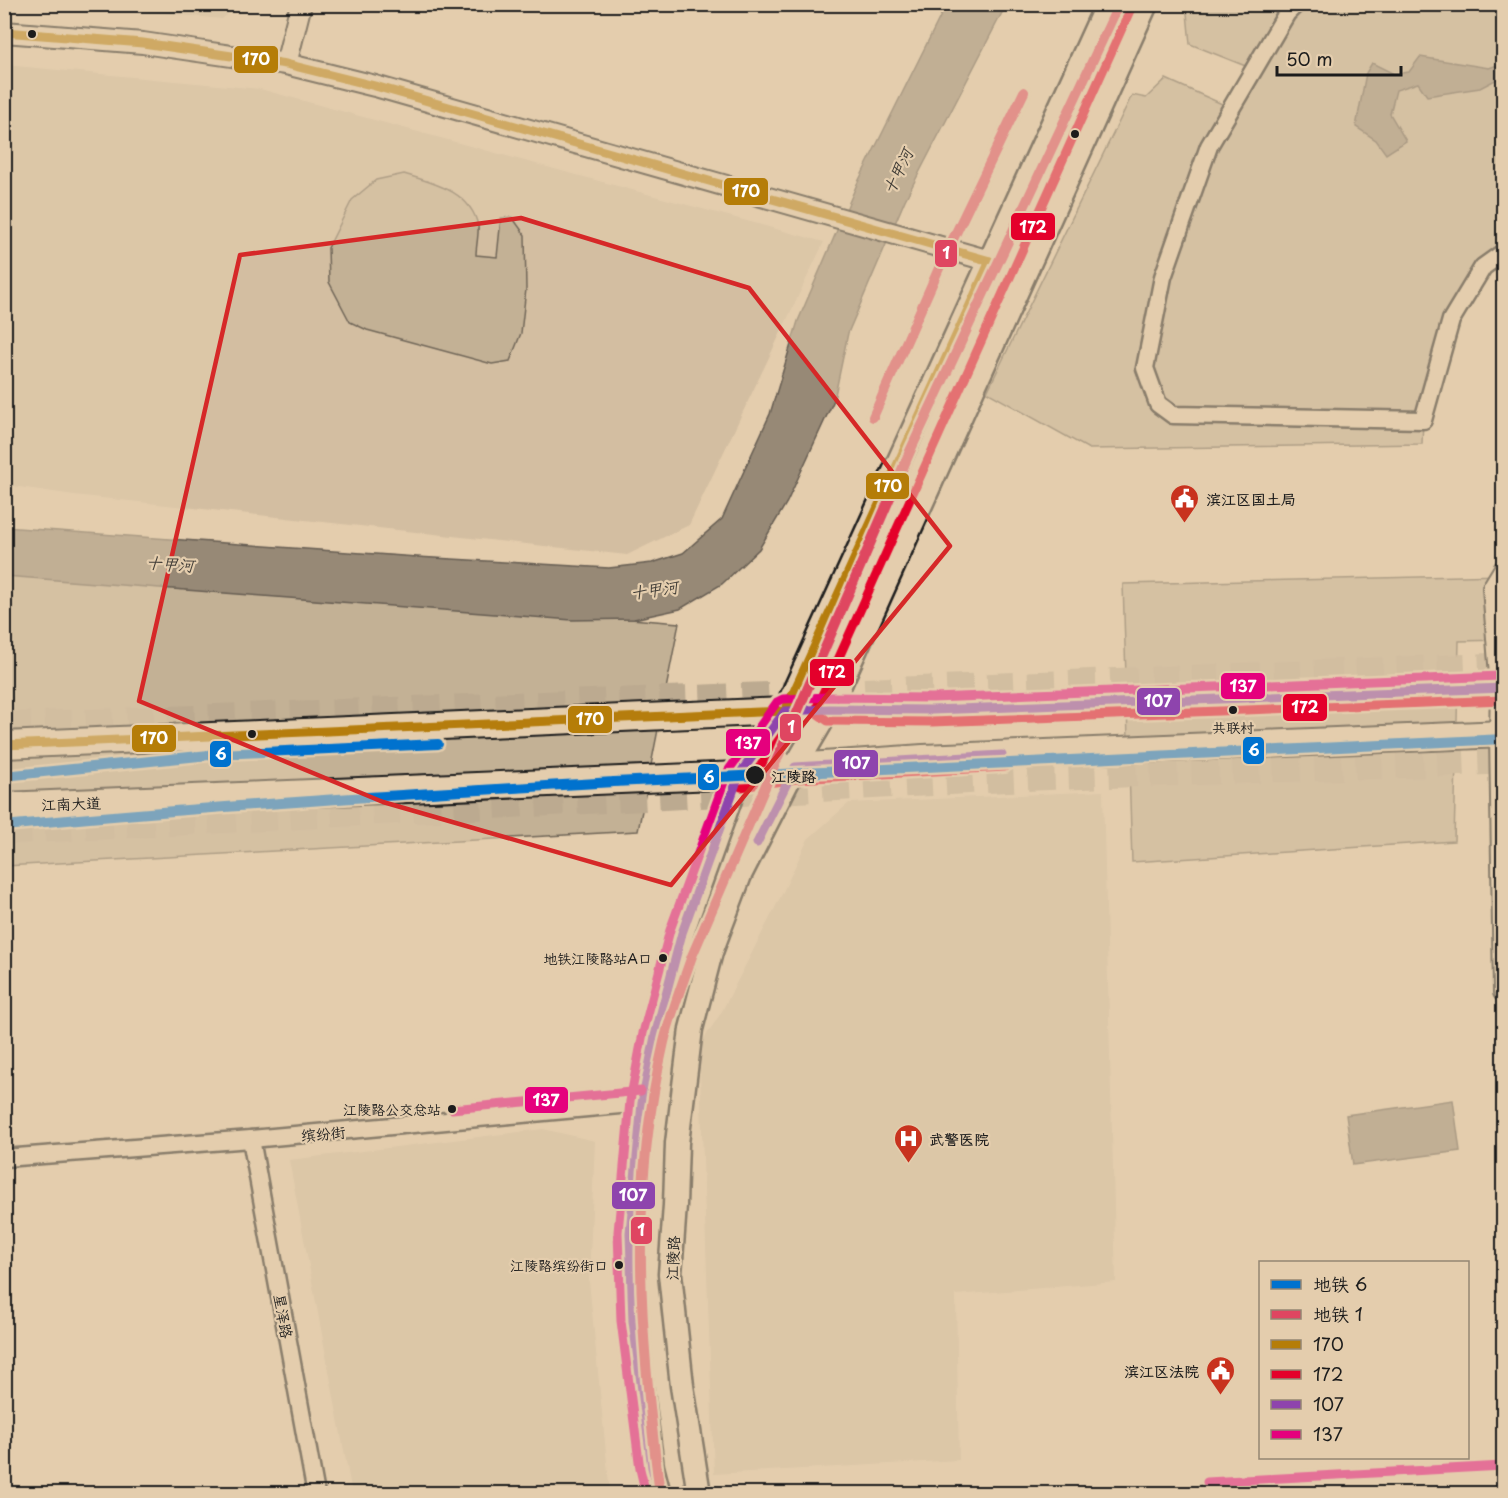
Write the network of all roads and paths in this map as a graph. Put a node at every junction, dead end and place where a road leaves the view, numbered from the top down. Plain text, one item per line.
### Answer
1 (301, 4) edge
2 (1107, 4) edge
3 (1146, 4) edge
4 (1296, 4) edge
5 (4, 32) edge
6 (286, 64) junction
7 (1503, 252) edge
8 (990, 261) junction
9 (1503, 570) edge
10 (1502, 688) edge
11 (829, 709) junction
12 (784, 711) junction
13 (1502, 734) edge
14 (4, 745) edge
15 (795, 767) junction
16 (739, 775) junction
17 (4, 806) edge
18 (1503, 992) edge
19 (642, 1103) junction
20 (251, 1139) junction
21 (4, 1158) edge
22 (1503, 1478) edge
23 (316, 1494) edge
24 (658, 1494) edge
25 (699, 1494) edge
26 (1208, 1494) edge

1 - 6 street
2 - 8 main road
3 - 11 main road, 江陵路
4 - 7 street
5 - 6 street
6 - 8 street
8 - 12 main road
9 - 10 street
10 - 11 main road
10 - 13 street
11 - 12 main road
11 - 15 main road, 江陵路
12 - 14 main road
12 - 16 main road
13 - 15 main road, 江南大道
13 - 18 street
15 - 16 main road, 江南大道
15 - 25 main road, 江陵路
16 - 17 main road, 江南大道
16 - 19 main road
19 - 20 street, 缤纷街
19 - 24 main road
20 - 21 street, 缤纷街
20 - 23 street, 星泽路
22 - 26 street

